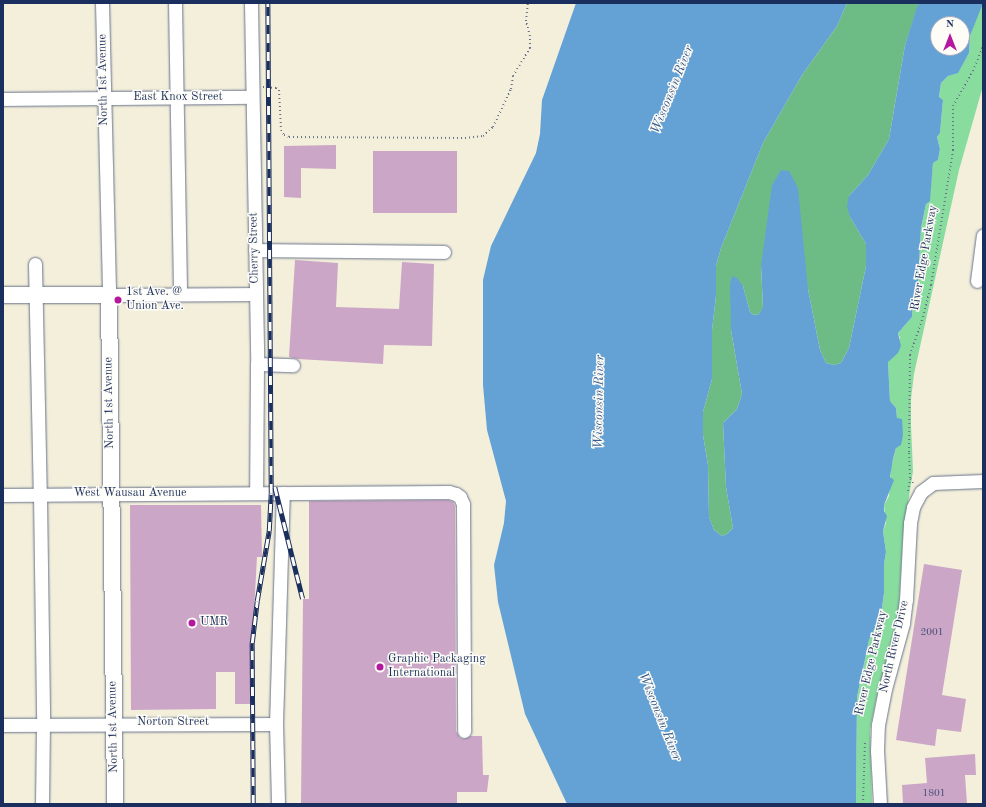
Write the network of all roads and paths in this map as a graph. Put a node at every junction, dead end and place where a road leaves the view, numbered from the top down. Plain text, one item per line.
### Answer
1 (102, 3) edge
2 (175, 3) edge
3 (251, 3) edge
4 (528, 3) edge
5 (983, 46) edge
6 (252, 92) junction
7 (104, 98) junction
8 (176, 98) junction
9 (3, 99) edge
10 (983, 235) edge
11 (255, 250) junction
12 (444, 252) dead end
13 (35, 264) dead end
14 (977, 281) dead end
15 (109, 294) junction
16 (180, 294) junction
17 (256, 294) junction
18 (3, 295) edge
19 (36, 295) junction
20 (257, 364) junction
21 (293, 365) dead end
22 (910, 478) junction
23 (983, 481) edge
24 (921, 492) junction
25 (256, 493) junction
26 (283, 493) junction
27 (907, 493) dead end
28 (111, 494) junction
29 (3, 495) edge
30 (40, 495) junction
31 (43, 724) junction
32 (114, 724) junction
33 (276, 724) junction
34 (3, 725) edge
35 (464, 731) dead end
36 (865, 739) dead end
37 (42, 804) edge
38 (115, 804) edge
39 (278, 804) edge
40 (863, 804) edge
41 (880, 804) edge

1 - 7 street, North 1st Avenue
2 - 8 street
3 - 6 street, Cherry Street
4 - 6 path
5 - 22 path, River Edge Parkway
6 - 8 street, East Knox Street
6 - 11 street, Cherry Street
7 - 8 street, East Knox Street
7 - 9 street, East Knox Street
7 - 15 street, North 1st Avenue
8 - 16 street
10 - 14 street
11 - 12 street
11 - 17 street, Cherry Street
13 - 19 street
15 - 16 street
15 - 19 main road
15 - 28 main road, North 1st Avenue
16 - 17 street
17 - 20 street, Cherry Street
18 - 19 main road
19 - 30 street
20 - 21 street
20 - 25 street, Cherry Street
22 - 24 path
22 - 27 path, River Edge Parkway
23 - 24 street
24 - 41 street, North River Drive
25 - 26 street, West Wausau Avenue
25 - 28 street, West Wausau Avenue
26 - 33 street
26 - 35 street, West Wausau Avenue
28 - 30 street, West Wausau Avenue
28 - 32 main road, North 1st Avenue
29 - 30 street, West Wausau Avenue
30 - 31 street
31 - 32 street, Norton Street
31 - 34 street, Norton Street
31 - 37 street
32 - 33 street, Norton Street
32 - 38 main road, North 1st Avenue
33 - 39 street
36 - 40 path

